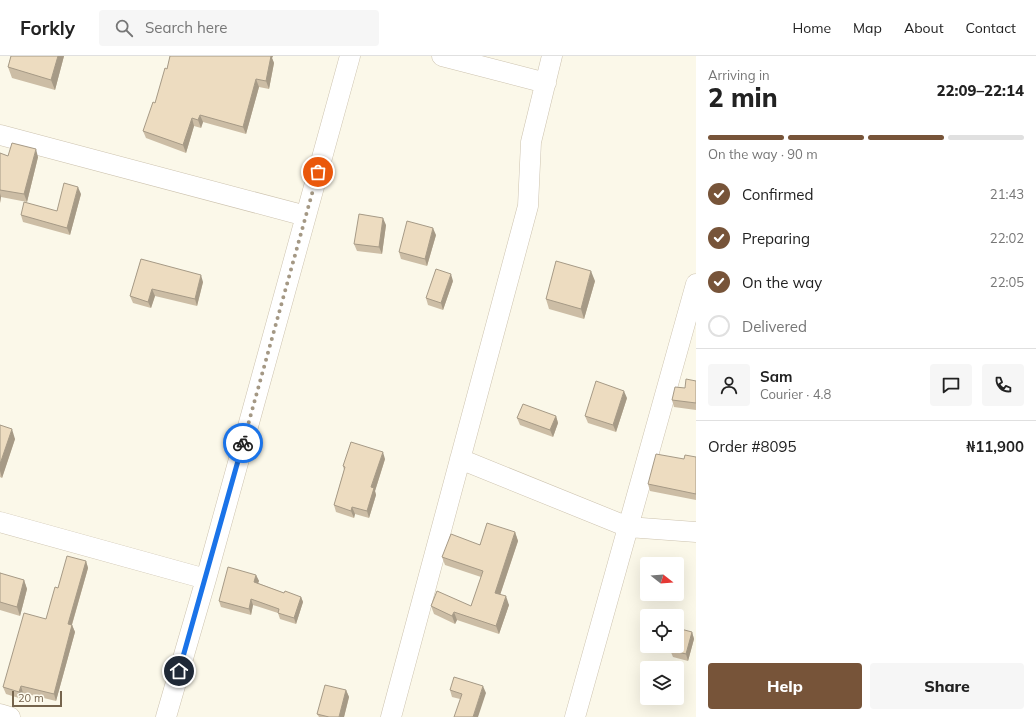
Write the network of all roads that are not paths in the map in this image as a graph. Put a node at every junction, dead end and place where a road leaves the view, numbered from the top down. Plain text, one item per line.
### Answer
1 (350, 56) edge
2 (442, 56) edge
3 (552, 56) edge
4 (546, 83) junction
5 (0, 135) edge
6 (306, 216) junction
7 (696, 284) edge
8 (460, 459) junction
9 (0, 522) edge
10 (628, 527) junction
11 (696, 532) edge
12 (206, 579) junction
13 (0, 714) edge
14 (10, 717) edge
15 (166, 717) edge
16 (391, 717) edge
17 (575, 717) edge

1 - 6 street
2 - 4 street
3 - 4 street
4 - 8 street
5 - 6 street
6 - 12 street
7 - 10 street
8 - 10 street
8 - 16 street
9 - 12 street
10 - 11 street
10 - 17 street
12 - 15 street
13 - 14 street

